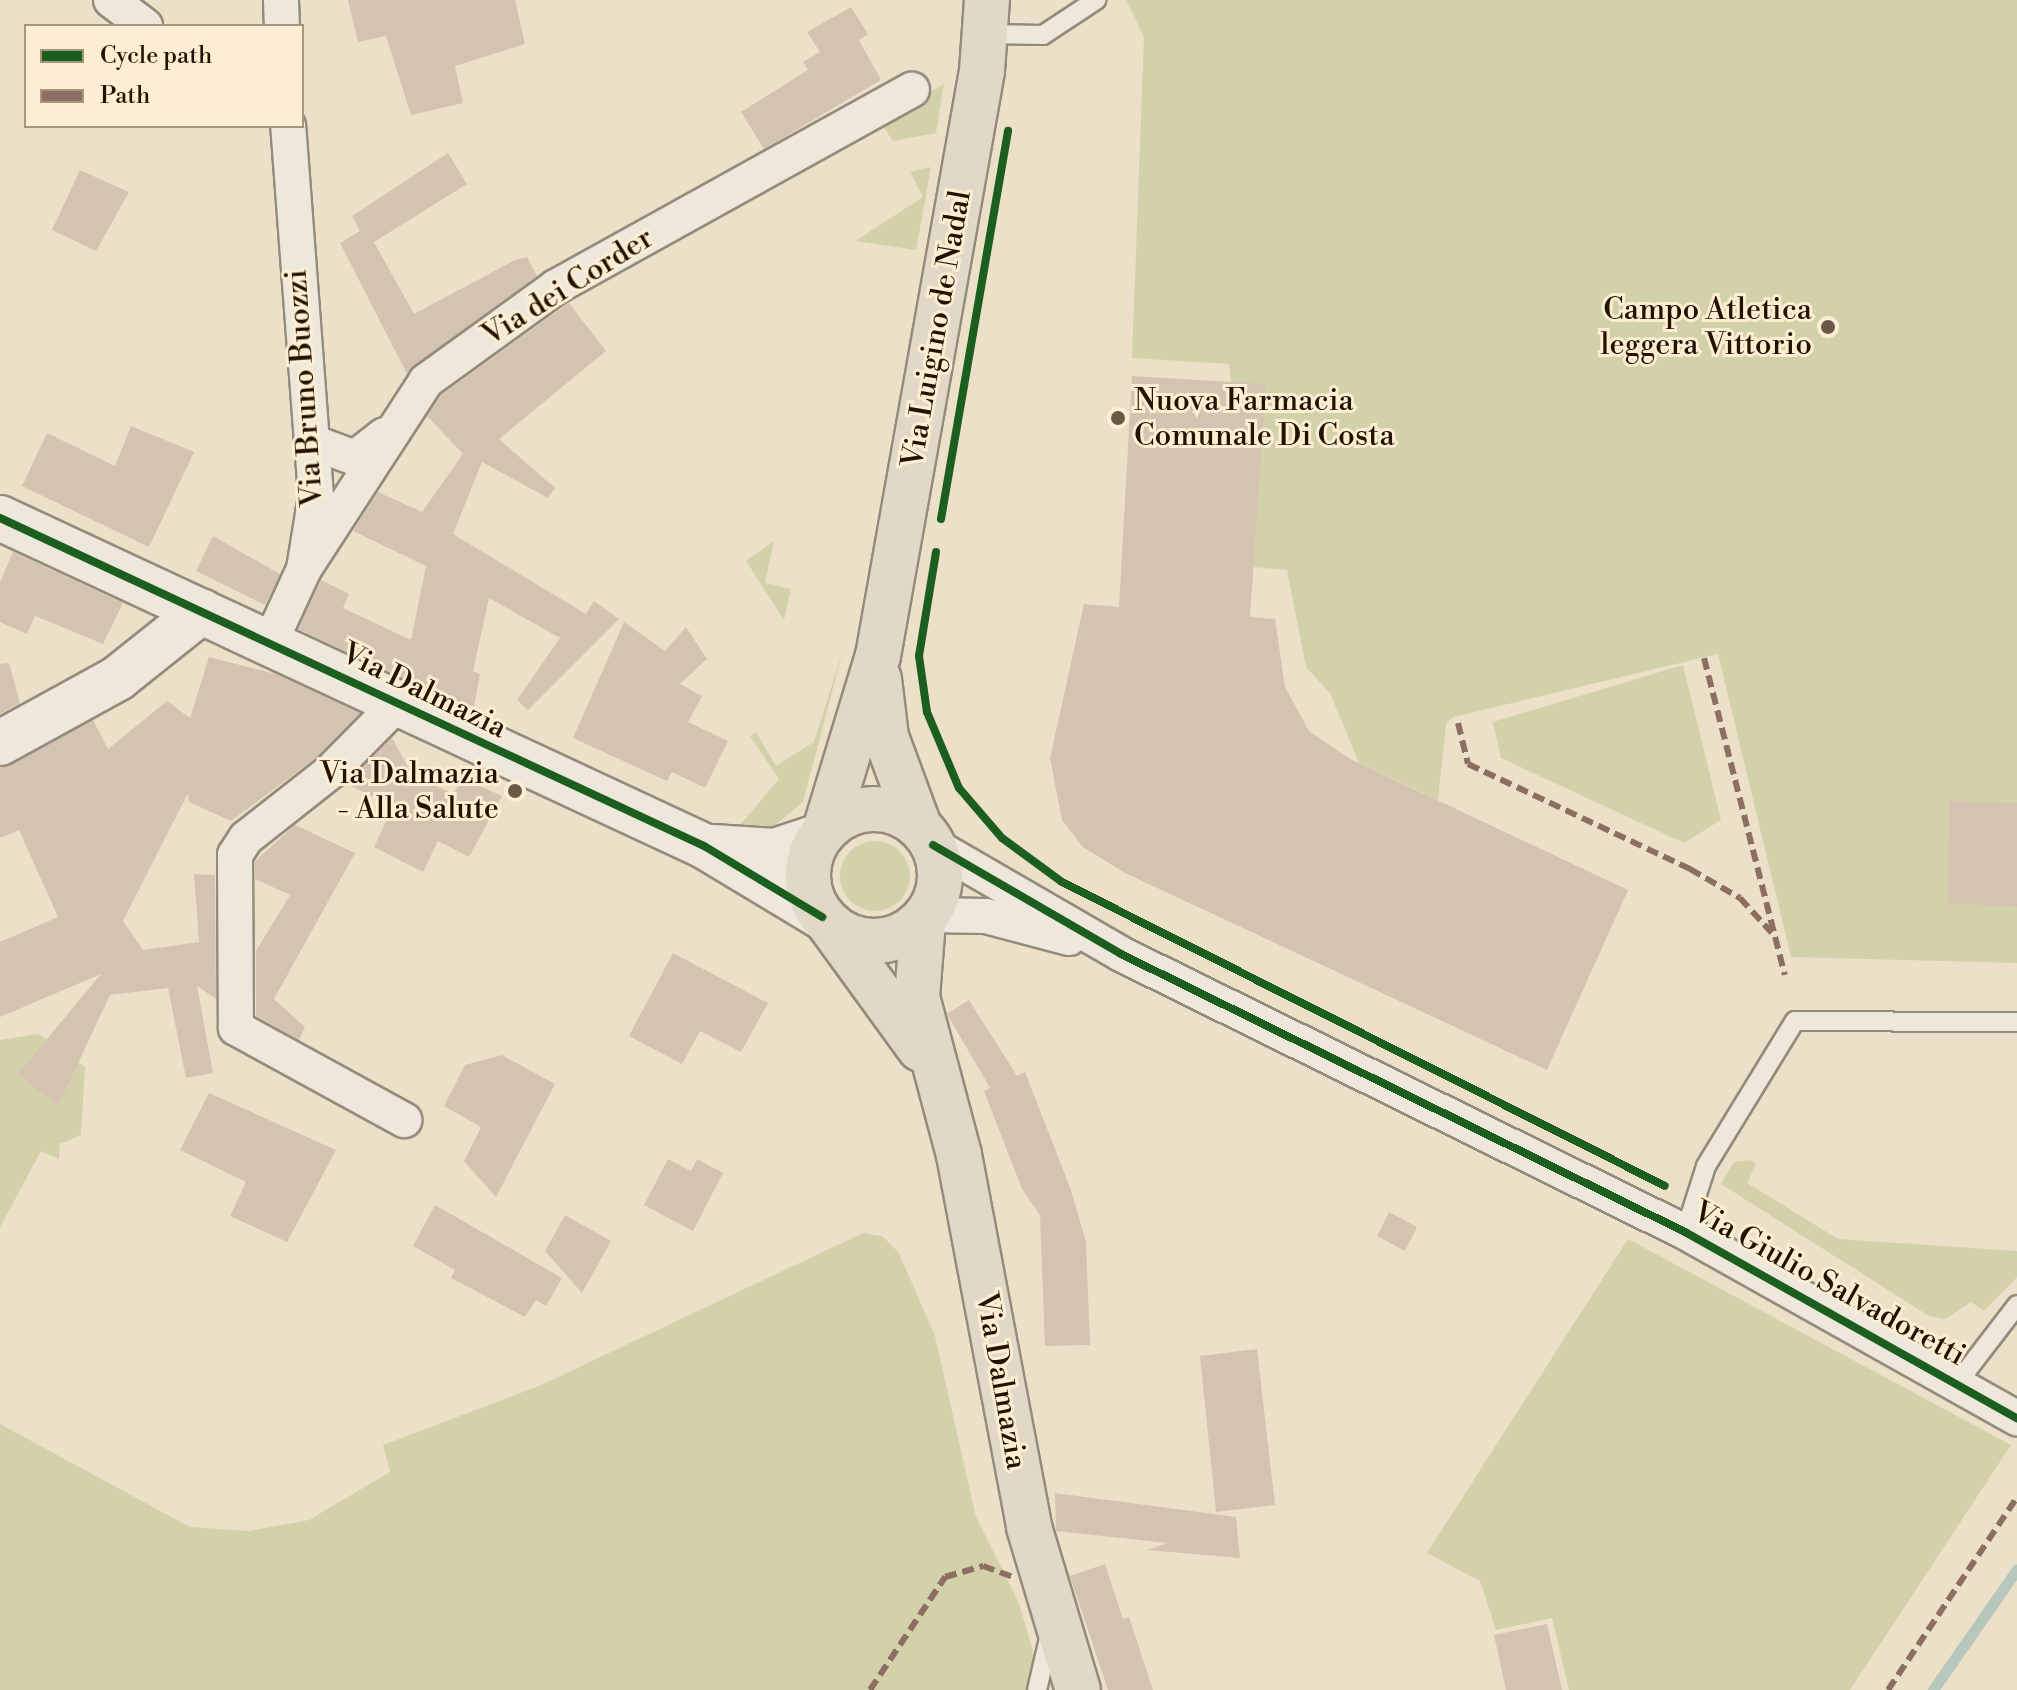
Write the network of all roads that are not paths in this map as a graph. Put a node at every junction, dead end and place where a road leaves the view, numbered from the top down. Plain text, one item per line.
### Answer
1 (111, 0) edge
2 (281, 0) edge
3 (1096, 0) edge
4 (987, 17) edge
5 (142, 24) edge
6 (282, 24) edge
7 (912, 90) dead end
8 (269, 128) edge
9 (288, 128) edge
10 (291, 179) junction
11 (390, 430) junction
12 (312, 442) junction
13 (0, 518) edge
14 (304, 569) junction
15 (202, 611) junction
16 (270, 643) junction
17 (878, 656) junction
18 (396, 705) junction
19 (0, 743) edge
20 (823, 833) junction
21 (926, 835) junction
22 (704, 846) junction
23 (926, 918) junction
24 (826, 921) junction
25 (1121, 954) junction
26 (2017, 1022) edge
27 (935, 1069) junction
28 (404, 1120) dead end
29 (1685, 1232) junction
30 (2017, 1305) edge
31 (1958, 1382) junction
32 (2017, 1418) edge
33 (1054, 1615) junction
34 (1037, 1690) edge
35 (1078, 1690) edge

1 - 5 street
2 - 6 street
3 - 4 lane
4 - 17 main road, Via Luigino de Nadal
7 - 11 street, Via dei Corder
8 - 10 street
9 - 10 street, Via Bruno Buozzi
10 - 12 street, Via Bruno Buozzi
11 - 12 street
11 - 14 street, Via dei Corder
12 - 14 street, Via Bruno Buozzi
13 - 15 street, Via Dalmazia
14 - 16 street, Via Bruno Buozzi
15 - 16 street, Via Dalmazia
15 - 19 street
16 - 18 street, Via Dalmazia
17 - 20 main road, Via Luigino de Nadal
17 - 21 main road, Via Luigino de Nadal
18 - 22 street, Via Dalmazia
18 - 28 street
20 - 21 main road
20 - 22 street, Via Dalmazia
20 - 24 main road
21 - 23 main road
21 - 25 street, Via Giulio Salvadoretti
22 - 24 street, Via Dalmazia
23 - 24 main road
23 - 25 street, Via Giulio Salvadoretti
23 - 27 main road, Via Dalmazia
24 - 27 main road, Via Dalmazia
25 - 29 street, Via Giulio Salvadoretti
26 - 29 lane
27 - 33 main road, Via Dalmazia
29 - 31 street, Via Giulio Salvadoretti
30 - 31 lane
31 - 32 street, Via Giulio Salvadoretti
33 - 34 lane
33 - 35 main road, Via Dalmazia

